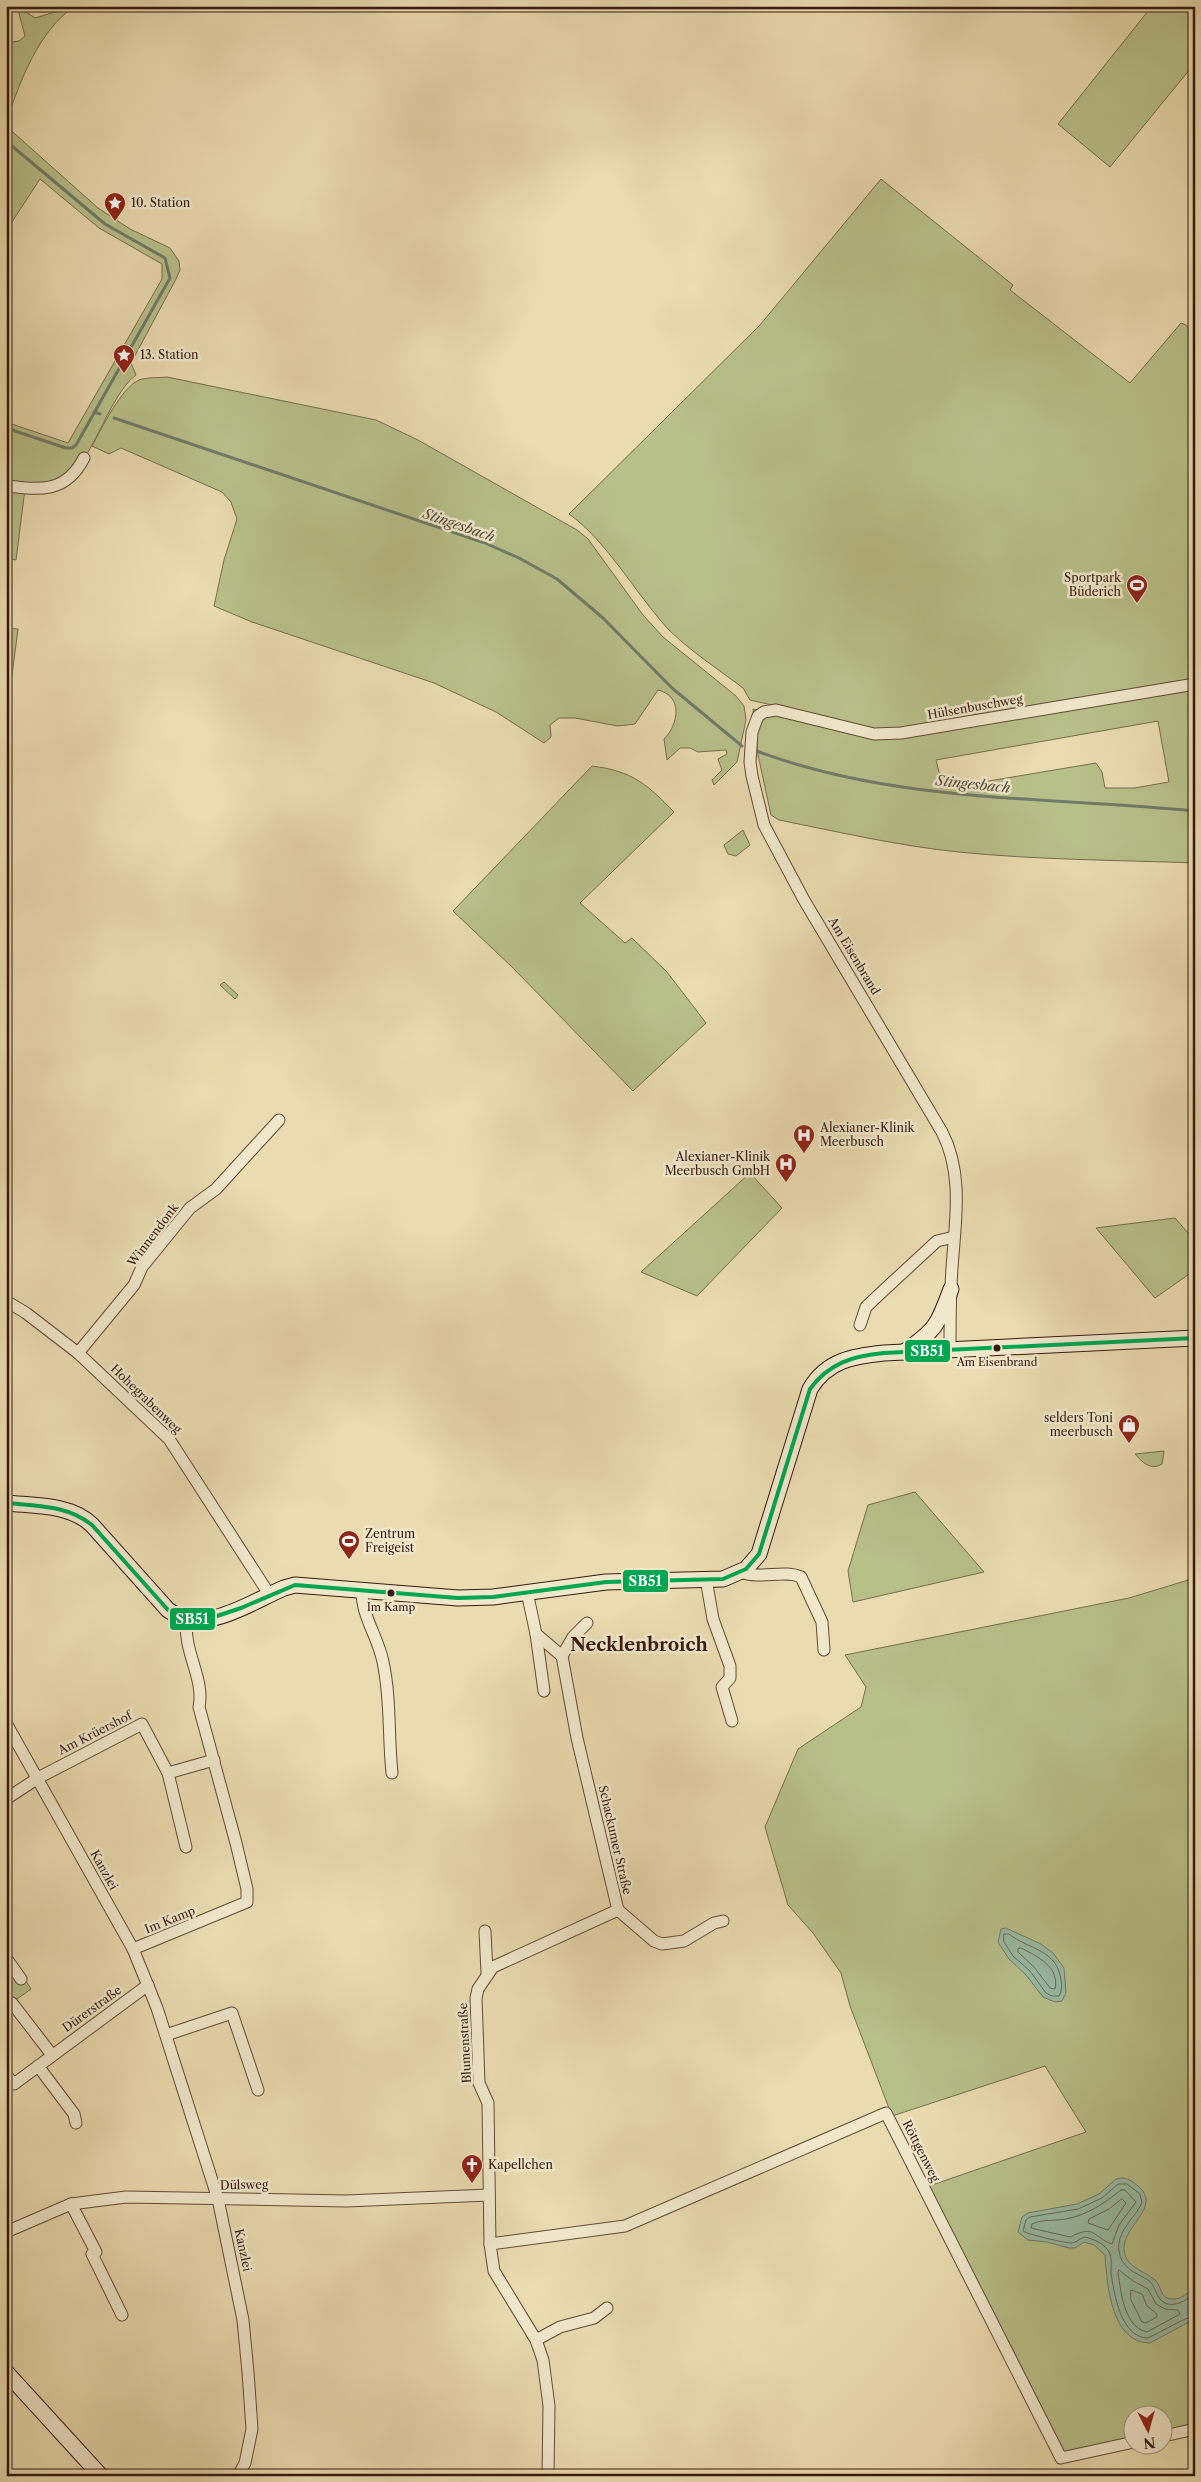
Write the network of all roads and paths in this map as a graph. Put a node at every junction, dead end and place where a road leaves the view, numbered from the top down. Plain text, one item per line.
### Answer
1 (84, 458) dead end
2 (6, 486) edge
3 (1195, 684) edge
4 (760, 714) joint
5 (279, 1120) dead end
6 (954, 1237) junction
7 (951, 1289) junction
8 (6, 1301) edge
9 (860, 1325) dead end
10 (1195, 1338) edge
11 (950, 1350) junction
12 (904, 1352) junction
13 (78, 1353) junction
14 (6, 1503) edge
15 (741, 1572) junction
16 (706, 1579) junction
17 (362, 1589) junction
18 (527, 1592) junction
19 (269, 1594) junction
20 (187, 1619) junction
21 (588, 1623) dead end
22 (536, 1634) junction
23 (824, 1650) dead end
24 (562, 1656) junction
25 (544, 1691) dead end
26 (732, 1721) dead end
27 (6, 1723) edge
28 (214, 1760) junction
29 (392, 1772) dead end
30 (168, 1773) junction
31 (38, 1778) junction
32 (6, 1799) edge
33 (186, 1847) dead end
34 (618, 1910) junction
35 (723, 1921) dead end
36 (485, 1931) dead end
37 (134, 1949) junction
38 (6, 1958) edge
39 (487, 1973) junction
40 (21, 1979) dead end
41 (148, 1985) junction
42 (12, 2003) dead end
43 (166, 2035) junction
44 (52, 2055) junction
45 (38, 2066) junction
46 (6, 2075) edge
47 (258, 2090) dead end
48 (76, 2123) dead end
49 (489, 2195) junction
50 (218, 2199) junction
51 (71, 2204) junction
52 (7, 2228) edge
53 (490, 2244) junction
54 (606, 2308) dead end
55 (122, 2315) dead end
56 (536, 2340) junction
57 (6, 2372) edge
58 (1195, 2429) edge
59 (1174, 2434) edge
60 (1124, 2444) edge
61 (101, 2476) edge
62 (238, 2476) edge
63 (548, 2476) edge

1 - 2 street
3 - 4 street, Hülsenbuschweg
4 - 6 street, Am Eisenbrand
5 - 13 street, Winnendonk
6 - 7 street, Am Eisenbrand
6 - 9 street
7 - 11 street, Am Eisenbrand
7 - 12 main road
8 - 13 street, Hohegrabenweg
10 - 11 main road
11 - 12 main road
12 - 15 main road
13 - 19 street, Hohegrabenweg
14 - 20 main road
15 - 16 main road
15 - 23 street
16 - 18 main road
16 - 26 street
17 - 18 main road
17 - 19 main road
17 - 29 street
18 - 22 street
19 - 20 main road
20 - 28 street, Im Kamp
21 - 24 street
22 - 24 street
22 - 25 street
24 - 34 street, Schackumer Straße
27 - 31 street, Kanzlei
28 - 30 street
28 - 37 street, Im Kamp
30 - 31 street, Am Krüershof
30 - 33 street
31 - 32 street
31 - 37 street, Kanzlei
34 - 35 street, Schackumer Straße
34 - 39 street
36 - 39 street, Blumenstraße
37 - 41 street, Kanzlei
38 - 40 street
39 - 49 street, Blumenstraße
41 - 43 street, Kanzlei
41 - 44 street, Dürerstraße
42 - 44 street
43 - 47 street
43 - 50 street, Kanzlei
44 - 45 street, Dürerstraße
45 - 46 street, Dürerstraße
45 - 48 street
49 - 50 street, Dülsweg
49 - 53 street, Blumenstraße
50 - 51 street, Dülsweg
50 - 62 street, Kanzlei
51 - 52 street, Dülsweg
51 - 55 street
53 - 56 street, Blumenstraße
53 - 60 street, Röttgenweg
54 - 56 street
56 - 63 street, Blumenstraße
57 - 61 main road
58 - 59 street

